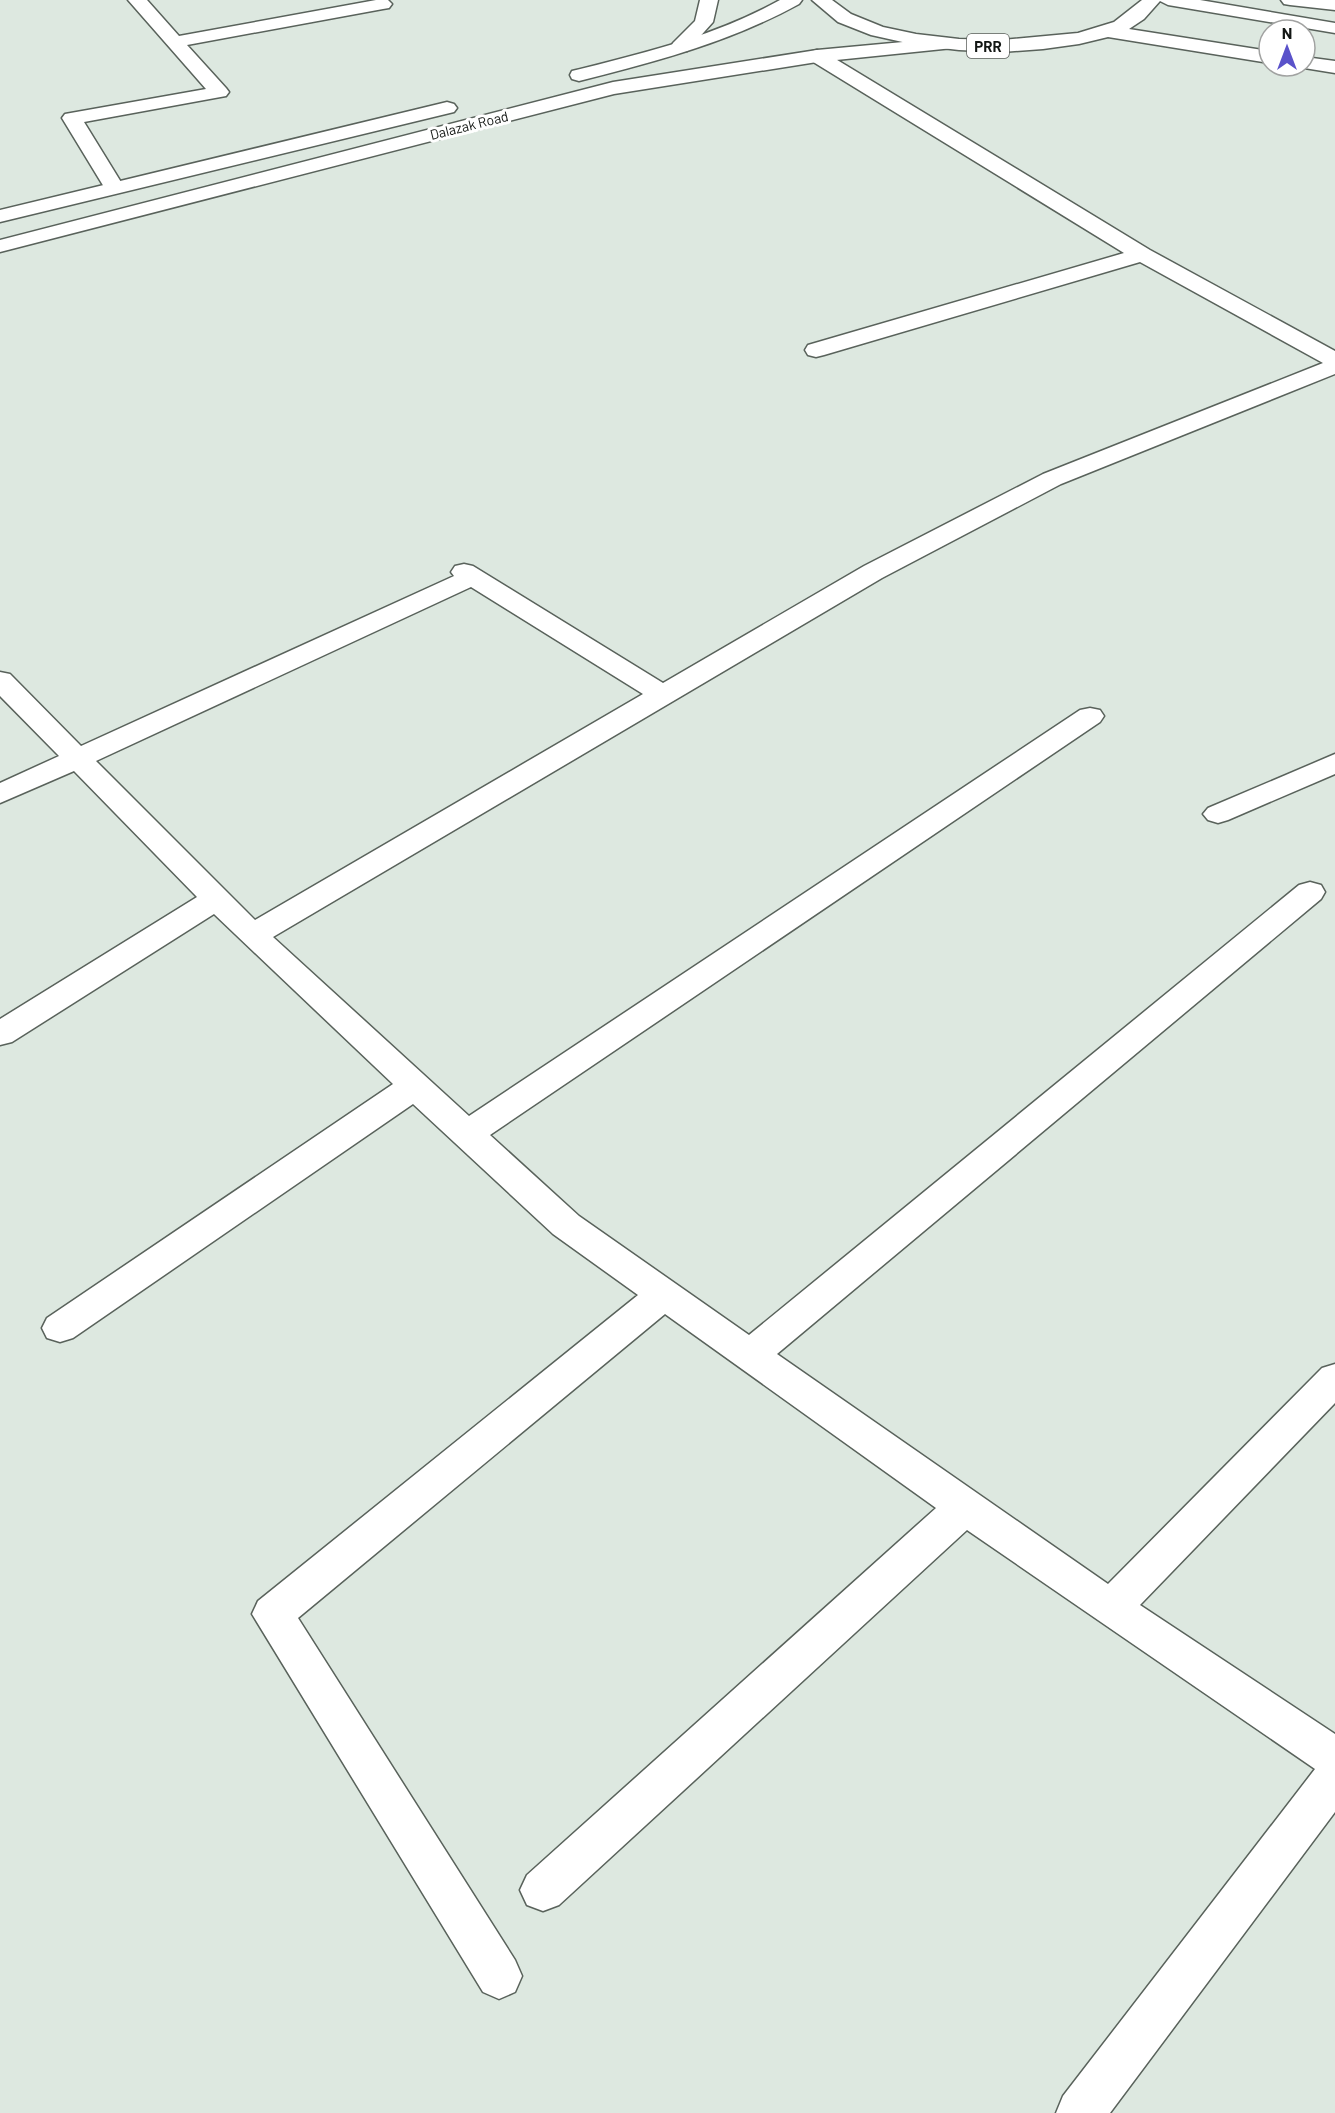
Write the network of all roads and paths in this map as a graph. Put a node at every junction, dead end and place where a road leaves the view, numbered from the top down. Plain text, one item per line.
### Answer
1 (137, 0) edge
2 (709, 0) edge
3 (793, 0) edge
4 (821, 0) edge
5 (1152, 0) edge
6 (1168, 0) edge
7 (1271, 0) edge
8 (1290, 0) edge
9 (383, 4) dead end
10 (1335, 6) edge
11 (1330, 27) edge
12 (1108, 31) junction
13 (176, 42) junction
14 (946, 44) junction
15 (680, 47) junction
16 (1257, 55) edge
17 (817, 56) junction
18 (1317, 65) edge
19 (1335, 67) edge
20 (566, 79) dead end
21 (470, 103) dead end
22 (114, 187) junction
23 (0, 216) edge
24 (0, 246) edge
25 (1142, 255) junction
26 (816, 350) dead end
27 (1335, 360) edge
28 (1335, 366) edge
29 (0, 680) edge
30 (662, 694) junction
31 (1090, 716) dead end
32 (77, 758) junction
33 (1335, 763) edge
34 (0, 794) edge
35 (1218, 814) dead end
36 (1310, 891) dead end
37 (216, 900) junction
38 (252, 935) junction
39 (0, 1034) edge
40 (415, 1086) junction
41 (467, 1134) junction
42 (664, 1294) junction
43 (60, 1328) dead end
44 (750, 1355) junction
45 (1335, 1379) edge
46 (965, 1507) junction
47 (1112, 1607) junction
48 (1335, 1758) edge
49 (1335, 1777) edge
50 (543, 1890) dead end
51 (499, 1976) dead end
52 (1080, 2113) edge

1 - 13 main road
2 - 15 main road
3 - 15 main road
4 - 14 main road, PRR
5 - 12 main road, PRR
6 - 11 main road
7 - 11 main road
8 - 10 main road
9 - 13 main road
12 - 14 main road, PRR
12 - 16 main road, PRR
13 - 22 main road
14 - 17 main road, Dalazak Road
15 - 20 main road
17 - 24 main road, Dalazak Road
17 - 25 main road
18 - 19 main road
21 - 22 main road, Dalazak Road
22 - 23 main road, Dalazak Road
25 - 26 main road
25 - 27 main road
28 - 30 main road
29 - 32 main road
30 - 32 main road
30 - 38 main road
31 - 41 main road
32 - 34 main road
32 - 37 main road
33 - 35 main road
36 - 44 main road
37 - 38 main road
37 - 39 main road
38 - 40 main road
40 - 41 main road
40 - 43 main road
41 - 42 main road
42 - 44 main road
42 - 51 main road
44 - 46 main road
45 - 47 main road
46 - 47 main road
46 - 50 main road
47 - 48 main road
49 - 52 main road

